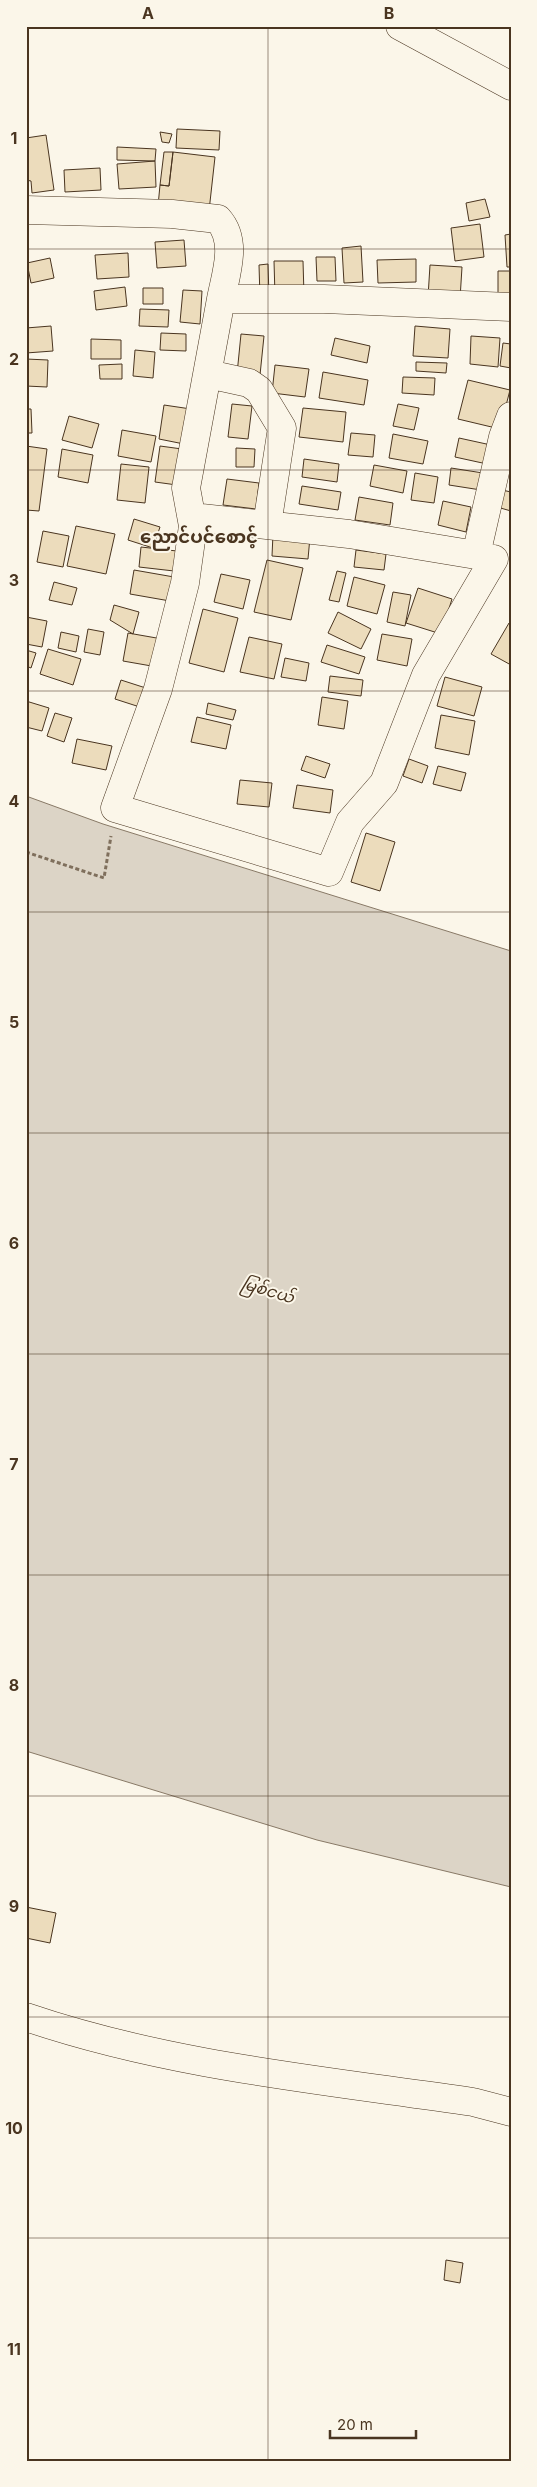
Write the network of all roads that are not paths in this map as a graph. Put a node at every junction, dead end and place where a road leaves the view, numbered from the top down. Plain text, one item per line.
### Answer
1 (400, 26) edge
2 (511, 86) edge
3 (26, 210) edge
4 (221, 300) junction
5 (511, 307) edge
6 (208, 374) junction
7 (511, 416) edge
8 (192, 517) junction
9 (267, 525) junction
10 (493, 558) edge
11 (26, 2017) edge
12 (511, 2112) edge

1 - 2 street
3 - 4 street
4 - 5 street
4 - 6 street
6 - 8 street
6 - 9 street
7 - 10 street
8 - 9 street
8 - 10 street
9 - 10 street
11 - 12 street

